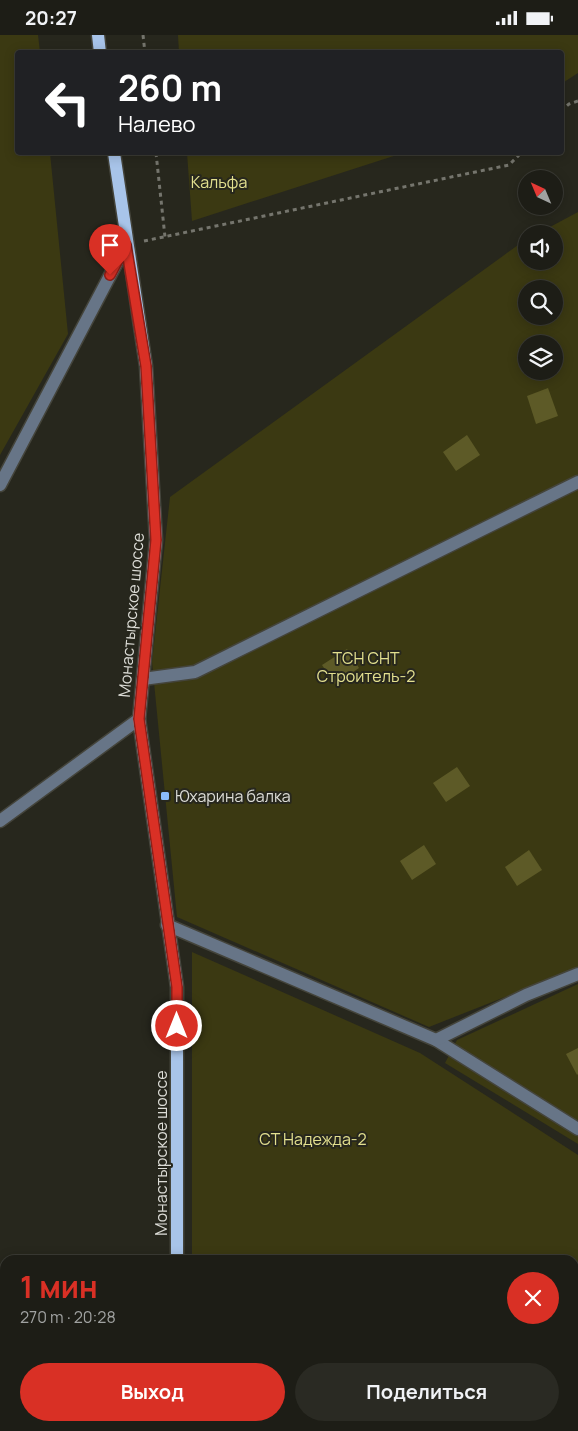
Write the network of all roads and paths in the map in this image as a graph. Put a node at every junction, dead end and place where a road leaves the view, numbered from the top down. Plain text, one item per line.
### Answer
1 (98, 35) edge
2 (143, 35) edge
3 (100, 50) edge
4 (145, 50) edge
5 (578, 101) edge
6 (564, 108) edge
7 (114, 155) edge
8 (156, 155) edge
9 (519, 155) edge
10 (165, 237) junction
11 (126, 245) junction
12 (578, 482) edge
13 (0, 485) edge
14 (143, 679) junction
15 (139, 719) junction
16 (0, 821) edge
17 (167, 925) junction
18 (578, 974) edge
19 (436, 1041) junction
20 (578, 1129) edge
21 (177, 1255) edge

1 - 3 main road
2 - 4 path
5 - 6 path
7 - 11 main road, Монастырское шоссе
8 - 10 path
9 - 10 path
10 - 11 path
11 - 13 street
11 - 14 main road, Монастырское шоссе
12 - 14 street
14 - 15 main road, Монастырское шоссе
15 - 16 street
15 - 17 main road, Монастырское шоссе
17 - 19 street
17 - 21 main road, Монастырское шоссе
18 - 19 street
19 - 20 street

